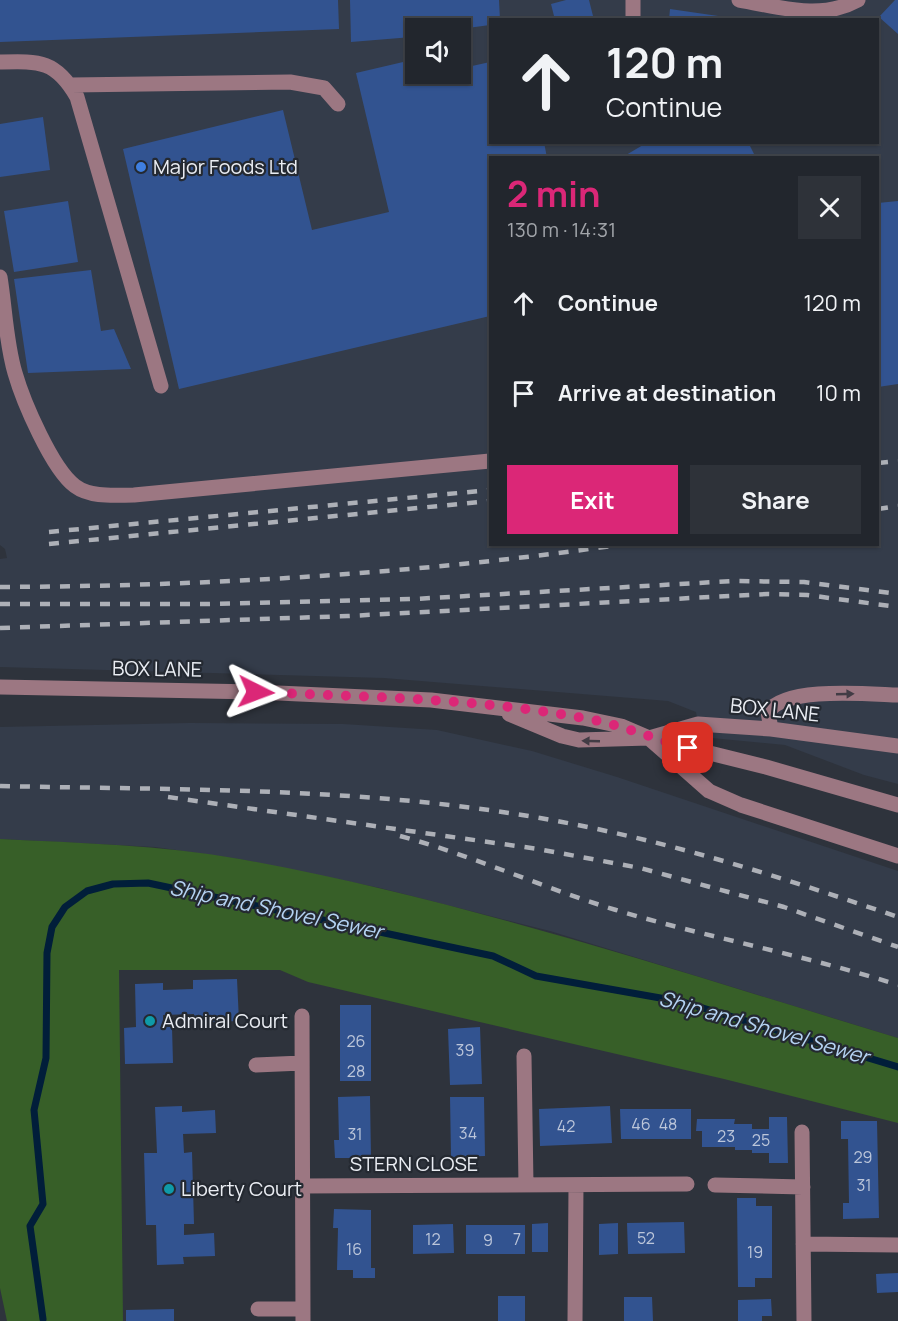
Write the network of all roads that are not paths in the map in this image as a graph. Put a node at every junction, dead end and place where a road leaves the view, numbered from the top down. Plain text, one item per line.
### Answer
1 (633, 0) edge
2 (740, 0) edge
3 (858, 0) edge
4 (633, 18) edge
5 (0, 62) edge
6 (71, 86) junction
7 (338, 104) dead end
8 (0, 277) edge
9 (161, 386) dead end
10 (489, 461) edge
11 (0, 687) edge
12 (898, 695) edge
13 (492, 707) junction
14 (771, 729) junction
15 (649, 738) junction
16 (898, 746) edge
17 (898, 805) edge
18 (898, 856) edge
19 (302, 1016) dead end
20 (524, 1056) dead end
21 (302, 1063) junction
22 (256, 1065) dead end
23 (802, 1132) dead end
24 (687, 1184) dead end
25 (526, 1185) junction
26 (576, 1185) junction
27 (715, 1185) dead end
28 (303, 1186) junction
29 (803, 1187) junction
30 (803, 1244) junction
31 (898, 1245) edge
32 (258, 1309) dead end
33 (303, 1315) edge
34 (575, 1321) edge
35 (804, 1321) edge

1 - 4 street
2 - 3 street
5 - 6 street
6 - 7 street
6 - 9 street
8 - 10 street
11 - 13 street, BOX LANE
14 -> 12 street
13 - 15 street, BOX LANE
15 -> 13 street, BOX LANE
14 - 15 street, BOX LANE
14 - 16 street, BOX LANE
15 - 17 street
15 - 18 street
19 - 21 street
20 - 25 street
21 - 22 street
21 - 28 street
23 - 29 street
24 - 26 street, STERN CLOSE
25 - 26 street, STERN CLOSE
25 - 28 street, STERN CLOSE
26 - 34 street
27 - 29 street
28 - 33 street
29 - 30 street
30 - 31 street
30 - 35 street
32 - 33 street

